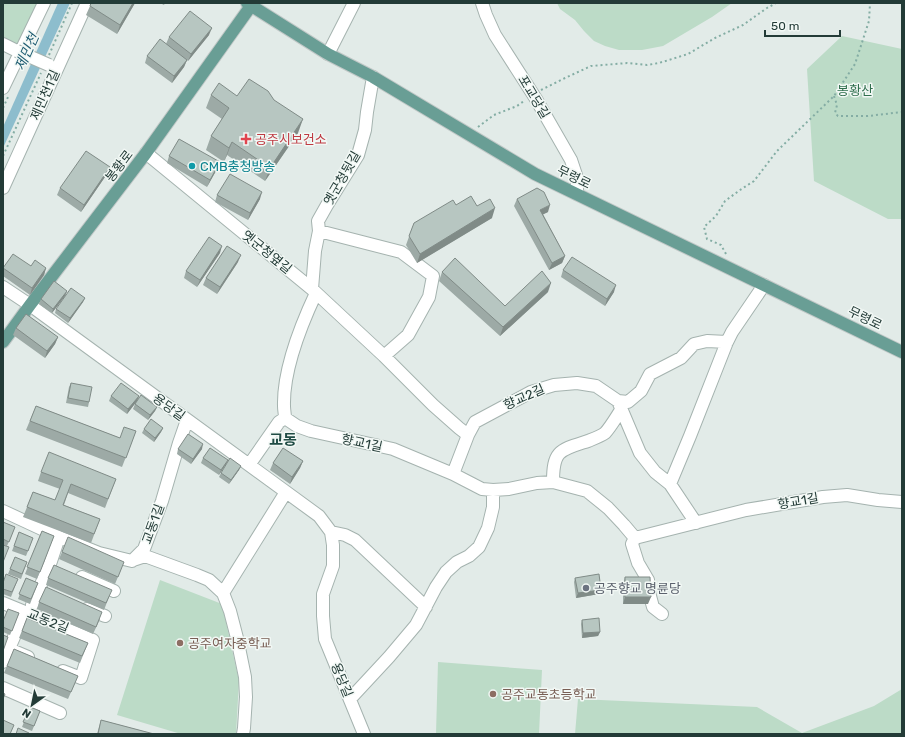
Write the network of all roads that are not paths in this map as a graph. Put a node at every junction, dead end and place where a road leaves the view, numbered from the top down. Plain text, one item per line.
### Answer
1 (44, 3) edge
2 (87, 3) edge
3 (354, 3) edge
4 (482, 3) edge
5 (250, 4) edge
6 (3, 44) edge
7 (328, 54) junction
8 (49, 64) junction
9 (373, 77) junction
10 (3, 88) edge
11 (146, 153) junction
12 (3, 188) edge
13 (576, 194) junction
14 (319, 231) junction
15 (764, 285) junction
16 (3, 287) edge
17 (314, 291) junction
18 (30, 305) junction
19 (3, 342) edge
20 (727, 342) junction
21 (902, 352) edge
22 (384, 356) junction
23 (620, 406) junction
24 (285, 418) junction
25 (187, 420) junction
26 (468, 435) junction
27 (249, 465) junction
28 (453, 474) junction
29 (553, 482) junction
30 (670, 484) junction
31 (493, 490) junction
32 (286, 492) junction
33 (902, 502) edge
34 (3, 511) edge
35 (696, 523) junction
36 (331, 532) junction
37 (59, 537) junction
38 (635, 538) junction
39 (132, 561) junction
40 (50, 564) junction
41 (114, 591) dead end
42 (223, 593) junction
43 (3, 603) edge
44 (76, 604) edge
45 (426, 607) junction
46 (29, 609) junction
47 (662, 614) dead end
48 (105, 616) dead end
49 (9, 649) junction
50 (38, 661) edge
51 (3, 662) edge
52 (52, 667) edge
53 (3, 688) edge
54 (350, 699) junction
55 (60, 713) dead end
56 (243, 734) edge
57 (364, 734) edge

1 - 10 street
2 - 8 street, 제민천1길
3 - 7 street
4 - 13 street, 포교당길
5 - 7 main road, 무령로
5 - 11 main road, 봉황로
6 - 8 street, bridge
7 - 9 main road, 무령로
8 - 12 street, 제민천1길
9 - 13 main road, 무령로
9 - 14 street, 옛군청뒷길
11 - 17 street, 옛군청옆길
11 - 18 main road, 봉황로
13 - 15 main road, 무령로
14 - 17 street, 옛군청뒷길
14 - 22 street
15 - 20 street
15 - 21 main road, 무령로
16 - 18 street, 용당길
17 - 22 street, 옛군청옆길
17 - 24 street, 옛군청뒷길
18 - 19 main road, 봉황로
18 - 25 street, 용당길
20 - 23 street
20 - 30 street
22 - 26 street, 옛군청옆길
23 - 26 street, 향교2길
23 - 29 street
23 - 30 street
24 - 27 street
24 - 28 street, 향교1길
25 - 27 street, 용당길
25 - 39 street, 교동1길
26 - 28 street, 향교2길
27 - 32 street, 용당길
28 - 31 street, 향교1길
29 - 31 street, 향교1길
29 - 38 street, 향교1길
30 - 35 street
31 - 45 street
32 - 36 street, 용당길
32 - 42 street
33 - 35 street, 향교1길
34 - 37 street
35 - 38 street, 향교1길
36 - 45 street
36 - 54 street, 용당길
37 - 39 street
37 - 40 street
38 - 47 street
39 - 42 street
40 - 41 street
40 - 46 street
42 - 56 street
43 - 46 street, 교동2길
44 - 48 street
45 - 54 street
46 - 49 street
46 - 52 street, 교동2길
49 - 50 street
49 - 51 street
53 - 55 street
54 - 57 street, 용당길

